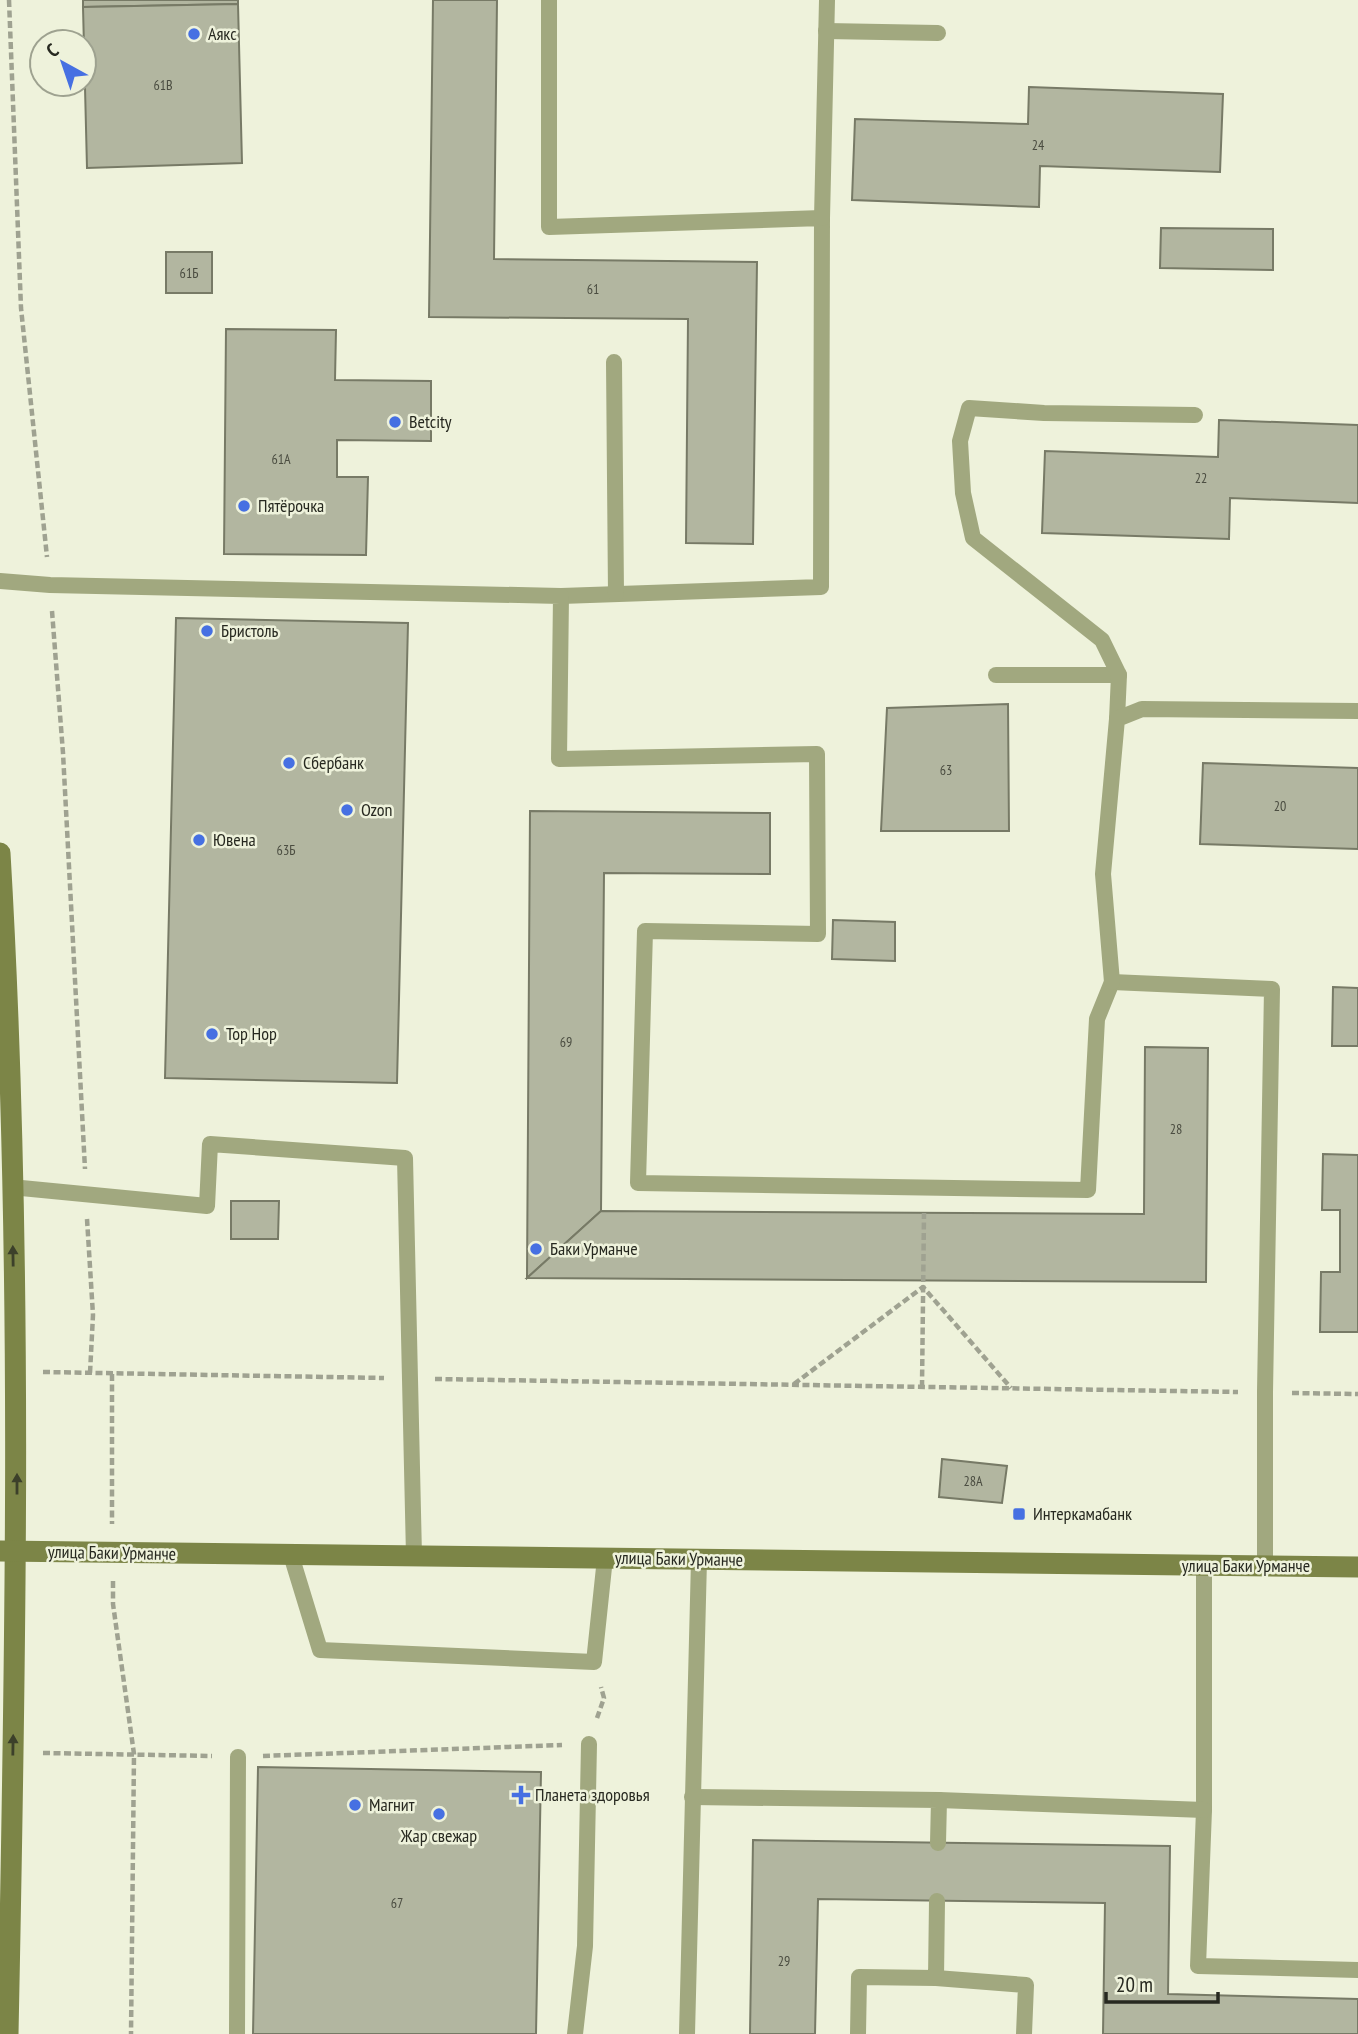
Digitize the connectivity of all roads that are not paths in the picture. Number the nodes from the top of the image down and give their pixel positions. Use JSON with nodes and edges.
{"nodes":[{"id":1,"x":549,"y":0,"type":"edge"},
{"id":2,"x":827,"y":0,"type":"edge"},
{"id":3,"x":826,"y":31,"type":"junction"},
{"id":4,"x":938,"y":33,"type":"dead end"},
{"id":5,"x":822,"y":218,"type":"junction"},
{"id":6,"x":614,"y":362,"type":"dead end"},
{"id":7,"x":1195,"y":415,"type":"dead end"},
{"id":8,"x":0,"y":582,"type":"edge"},
{"id":9,"x":616,"y":594,"type":"junction"},
{"id":10,"x":561,"y":596,"type":"junction"},
{"id":11,"x":996,"y":675,"type":"dead end"},
{"id":12,"x":1119,"y":675,"type":"junction"},
{"id":13,"x":1358,"y":710,"type":"edge"},
{"id":14,"x":1117,"y":719,"type":"junction"},
{"id":15,"x":0,"y":853,"type":"edge"},
{"id":16,"x":1112,"y":982,"type":"junction"},
{"id":17,"x":0,"y":991,"type":"edge"},
{"id":18,"x":7,"y":1018,"type":"junction"},
{"id":19,"x":11,"y":1186,"type":"junction"},
{"id":20,"x":8,"y":1552,"type":"edge"},
{"id":21,"x":291,"y":1555,"type":"junction"},
{"id":22,"x":414,"y":1556,"type":"junction"},
{"id":23,"x":605,"y":1558,"type":"junction"},
{"id":24,"x":699,"y":1560,"type":"junction"},
{"id":25,"x":1204,"y":1565,"type":"junction"},
{"id":26,"x":1265,"y":1566,"type":"junction"},
{"id":27,"x":1358,"y":1567,"type":"edge"},
{"id":28,"x":589,"y":1744,"type":"road end"},
{"id":29,"x":238,"y":1757,"type":"road end"},
{"id":30,"x":692,"y":1797,"type":"junction"},
{"id":31,"x":939,"y":1800,"type":"junction"},
{"id":32,"x":1204,"y":1811,"type":"junction"},
{"id":33,"x":938,"y":1843,"type":"dead end"},
{"id":34,"x":937,"y":1900,"type":"dead end"},
{"id":35,"x":1358,"y":1970,"type":"edge"},
{"id":36,"x":936,"y":1978,"type":"junction"},
{"id":37,"x":9,"y":1998,"type":"junction"},
{"id":38,"x":0,"y":2028,"type":"edge"},
{"id":39,"x":8,"y":2034,"type":"edge"},
{"id":40,"x":237,"y":2034,"type":"edge"},
{"id":41,"x":575,"y":2034,"type":"edge"},
{"id":42,"x":687,"y":2034,"type":"edge"},
{"id":43,"x":858,"y":2034,"type":"edge"},
{"id":44,"x":1024,"y":2034,"type":"edge"}],
"edges":[{"from":1,"to":5,"type":"lane"},
{"from":2,"to":3,"type":"lane"},
{"from":3,"to":4,"type":"lane"},
{"from":3,"to":5,"type":"lane"},
{"from":5,"to":9,"type":"lane"},
{"from":6,"to":9,"type":"lane"},
{"from":7,"to":12,"type":"lane"},
{"from":8,"to":10,"type":"lane"},
{"from":9,"to":10,"type":"lane"},
{"from":10,"to":16,"type":"lane"},
{"from":11,"to":12,"type":"lane"},
{"from":12,"to":14,"type":"lane"},
{"from":13,"to":14,"type":"lane"},
{"from":14,"to":16,"type":"lane"},
{"from":15,"to":18,"type":"street"},
{"from":16,"to":26,"type":"lane"},
{"from":17,"to":18,"type":"street"},
{"from":18,"to":19,"type":"street"},
{"from":20,"to":19,"type":"street","one_way":true},
{"from":19,"to":22,"type":"lane"},
{"from":20,"to":21,"type":"street","name":"улица Баки Урманче"},
{"from":37,"to":20,"type":"street","one_way":true},
{"from":21,"to":22,"type":"street","name":"улица Баки Урманче"},
{"from":21,"to":23,"type":"lane"},
{"from":22,"to":23,"type":"street","name":"улица Баки Урманче"},
{"from":23,"to":24,"type":"street","name":"улица Баки Урманче"},
{"from":24,"to":25,"type":"street","name":"улица Баки Урманче"},
{"from":24,"to":30,"type":"lane"},
{"from":25,"to":26,"type":"street","name":"улица Баки Урманче"},
{"from":25,"to":32,"type":"lane"},
{"from":26,"to":27,"type":"street","name":"улица Баки Урманче"},
{"from":28,"to":41,"type":"lane"},
{"from":29,"to":40,"type":"lane"},
{"from":30,"to":31,"type":"lane"},
{"from":30,"to":42,"type":"lane"},
{"from":31,"to":32,"type":"lane"},
{"from":31,"to":33,"type":"lane"},
{"from":32,"to":35,"type":"lane"},
{"from":34,"to":36,"type":"lane"},
{"from":36,"to":43,"type":"lane"},
{"from":36,"to":44,"type":"lane"},
{"from":37,"to":38,"type":"street"},
{"from":37,"to":39,"type":"street"}]}
